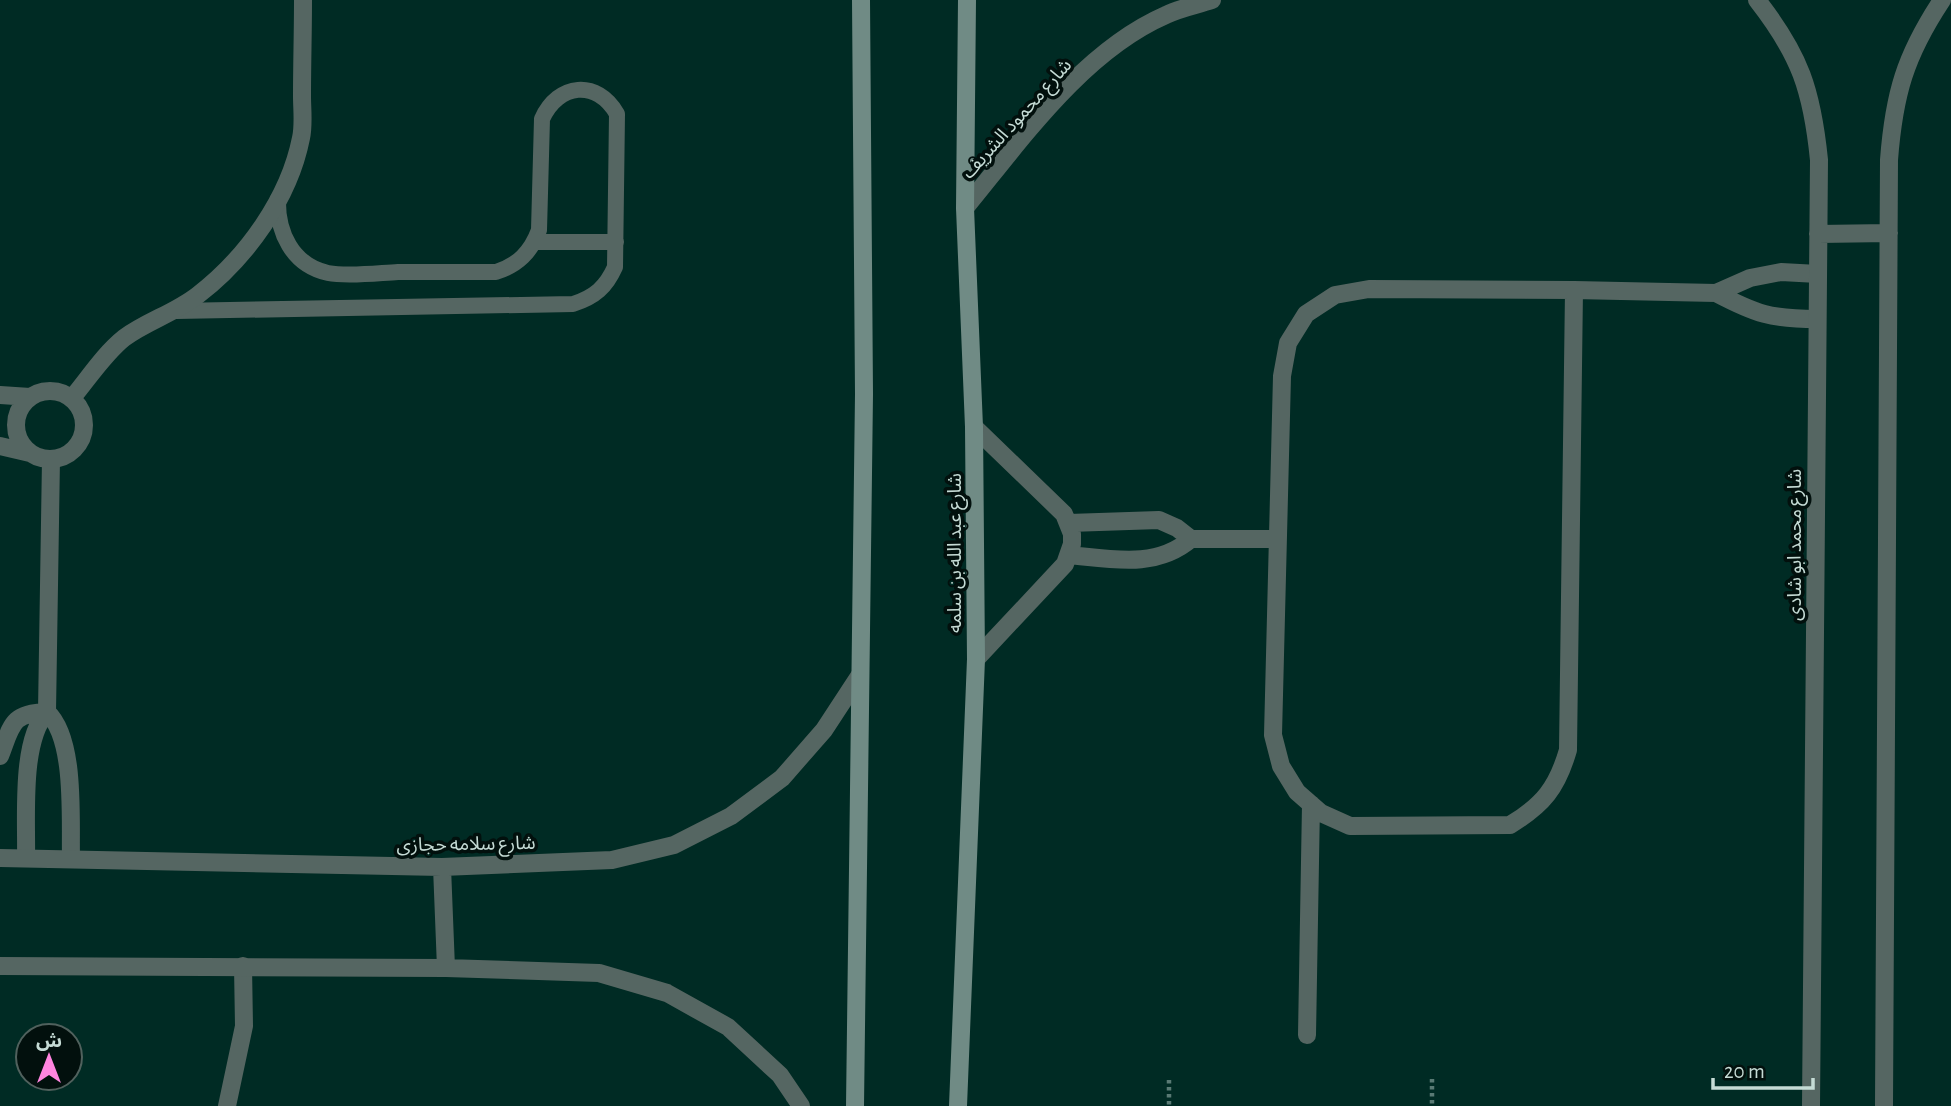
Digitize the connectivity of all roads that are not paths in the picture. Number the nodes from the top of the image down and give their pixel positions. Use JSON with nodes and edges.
{"nodes":[{"id":1,"x":303,"y":0,"type":"edge"},
{"id":2,"x":861,"y":0,"type":"edge"},
{"id":3,"x":967,"y":0,"type":"edge"},
{"id":4,"x":1212,"y":0,"type":"edge"},
{"id":5,"x":1757,"y":0,"type":"edge"},
{"id":6,"x":1942,"y":0,"type":"edge"},
{"id":7,"x":278,"y":199,"type":"junction"},
{"id":8,"x":965,"y":208,"type":"junction"},
{"id":9,"x":1889,"y":233,"type":"junction"},
{"id":10,"x":1818,"y":234,"type":"junction"},
{"id":11,"x":535,"y":242,"type":"junction"},
{"id":12,"x":616,"y":242,"type":"junction"},
{"id":13,"x":1818,"y":274,"type":"junction"},
{"id":14,"x":1574,"y":290,"type":"junction"},
{"id":15,"x":1716,"y":293,"type":"junction"},
{"id":16,"x":176,"y":311,"type":"junction"},
{"id":17,"x":1817,"y":319,"type":"junction"},
{"id":18,"x":0,"y":395,"type":"edge"},
{"id":19,"x":30,"y":397,"type":"junction"},
{"id":20,"x":72,"y":398,"type":"junction"},
{"id":21,"x":974,"y":428,"type":"junction"},
{"id":22,"x":0,"y":446,"type":"edge"},
{"id":23,"x":33,"y":454,"type":"junction"},
{"id":24,"x":51,"y":459,"type":"junction"},
{"id":25,"x":1069,"y":523,"type":"junction"},
{"id":26,"x":1192,"y":539,"type":"junction"},
{"id":27,"x":1277,"y":539,"type":"junction"},
{"id":28,"x":1069,"y":555,"type":"junction"},
{"id":29,"x":976,"y":659,"type":"junction"},
{"id":30,"x":860,"y":674,"type":"junction"},
{"id":31,"x":47,"y":712,"type":"junction"},
{"id":32,"x":0,"y":756,"type":"edge"},
{"id":33,"x":1311,"y":804,"type":"junction"},
{"id":34,"x":0,"y":858,"type":"edge"},
{"id":35,"x":26,"y":858,"type":"junction"},
{"id":36,"x":71,"y":858,"type":"junction"},
{"id":37,"x":442,"y":867,"type":"junction"},
{"id":38,"x":0,"y":966,"type":"edge"},
{"id":39,"x":243,"y":966,"type":"junction"},
{"id":40,"x":446,"y":968,"type":"junction"},
{"id":41,"x":1307,"y":1035,"type":"dead end"},
{"id":42,"x":962,"y":1104,"type":"edge"},
{"id":43,"x":228,"y":1106,"type":"edge"},
{"id":44,"x":801,"y":1106,"type":"edge"},
{"id":45,"x":855,"y":1106,"type":"edge"},
{"id":46,"x":1811,"y":1106,"type":"edge"},
{"id":47,"x":1884,"y":1106,"type":"edge"}],
"edges":[{"from":1,"to":7,"type":"street"},
{"from":2,"to":30,"type":"main road"},
{"from":3,"to":8,"type":"main road","name":"شارع عبد الله بن سلمه"},
{"from":4,"to":8,"type":"street","name":"شارع محمود الشريف"},
{"from":5,"to":10,"type":"street","name":"شارع محمد ابو شادى"},
{"from":6,"to":9,"type":"street"},
{"from":7,"to":11,"type":"lane"},
{"from":7,"to":16,"type":"street"},
{"from":8,"to":21,"type":"main road","name":"شارع عبد الله بن سلمه"},
{"from":9,"to":10,"type":"street"},
{"from":9,"to":47,"type":"street"},
{"from":10,"to":13,"type":"street","name":"شارع محمد ابو شادى"},
{"from":11,"to":12,"type":"lane"},
{"from":11,"to":12,"type":"lane"},
{"from":12,"to":16,"type":"lane"},
{"from":13,"to":15,"type":"street"},
{"from":13,"to":17,"type":"street","name":"شارع محمد ابو شادى"},
{"from":14,"to":15,"type":"street"},
{"from":14,"to":27,"type":"street"},
{"from":14,"to":33,"type":"street"},
{"from":15,"to":17,"type":"street"},
{"from":16,"to":20,"type":"street"},
{"from":17,"to":46,"type":"street","name":"شارع محمد ابو شادى"},
{"from":18,"to":19,"type":"street"},
{"from":19,"to":20,"type":"street"},
{"from":19,"to":23,"type":"street"},
{"from":20,"to":24,"type":"street"},
{"from":21,"to":25,"type":"street"},
{"from":21,"to":29,"type":"main road","name":"شارع عبد الله بن سلمه"},
{"from":22,"to":23,"type":"street"},
{"from":23,"to":24,"type":"street"},
{"from":24,"to":31,"type":"street"},
{"from":25,"to":26,"type":"street"},
{"from":25,"to":28,"type":"street"},
{"from":26,"to":27,"type":"street"},
{"from":26,"to":28,"type":"street"},
{"from":27,"to":33,"type":"street"},
{"from":28,"to":29,"type":"street"},
{"from":29,"to":42,"type":"main road","name":"شارع عبد الله بن سلمه"},
{"from":30,"to":37,"type":"street","name":"شارع سلامه حجازى"},
{"from":30,"to":45,"type":"main road"},
{"from":31,"to":32,"type":"street"},
{"from":31,"to":35,"type":"street"},
{"from":31,"to":36,"type":"street"},
{"from":33,"to":41,"type":"street"},
{"from":34,"to":35,"type":"street","name":"شارع سلامه حجازى"},
{"from":35,"to":36,"type":"street","name":"شارع سلامه حجازى"},
{"from":36,"to":37,"type":"street","name":"شارع سلامه حجازى"},
{"from":37,"to":40,"type":"street"},
{"from":38,"to":39,"type":"street"},
{"from":39,"to":40,"type":"street"},
{"from":39,"to":43,"type":"street"},
{"from":40,"to":44,"type":"street"}]}
